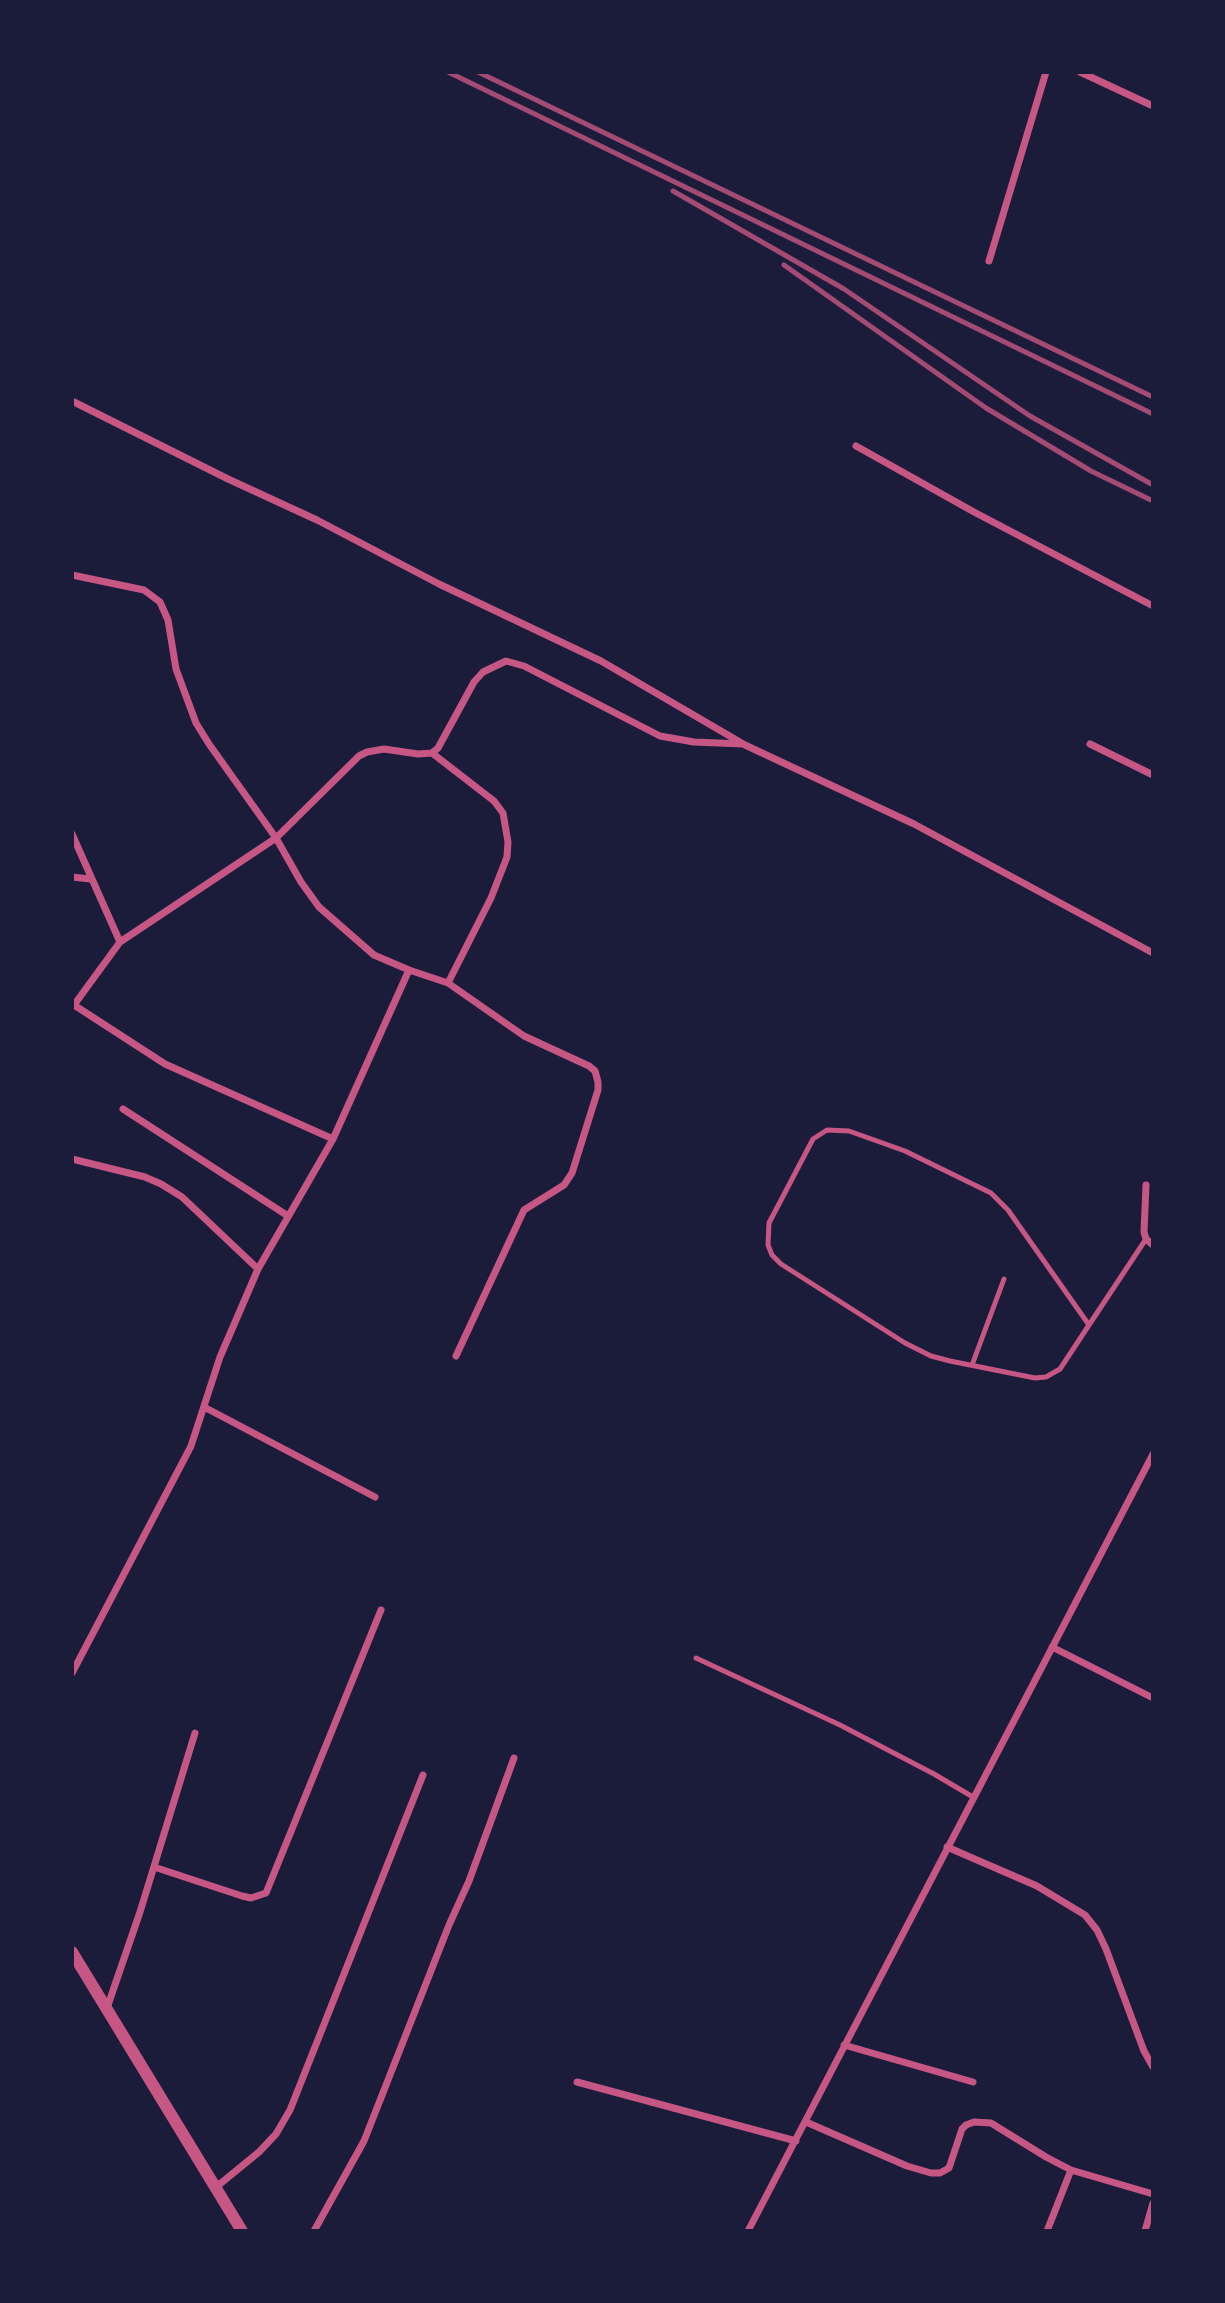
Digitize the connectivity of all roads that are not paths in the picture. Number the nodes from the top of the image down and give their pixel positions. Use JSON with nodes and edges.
{"nodes":[{"id":1,"x":1046,"y":72,"type":"edge"},
{"id":2,"x":1080,"y":72,"type":"edge"},
{"id":3,"x":1153,"y":106,"type":"edge"},
{"id":4,"x":989,"y":261,"type":"dead end"},
{"id":5,"x":72,"y":401,"type":"edge"},
{"id":6,"x":856,"y":446,"type":"dead end"},
{"id":7,"x":72,"y":575,"type":"edge"},
{"id":8,"x":1153,"y":606,"type":"edge"},
{"id":9,"x":745,"y":744,"type":"junction"},
{"id":10,"x":1090,"y":744,"type":"dead end"},
{"id":11,"x":432,"y":753,"type":"junction"},
{"id":12,"x":1153,"y":775,"type":"edge"},
{"id":13,"x":72,"y":834,"type":"edge"},
{"id":14,"x":275,"y":838,"type":"junction"},
{"id":15,"x":72,"y":877,"type":"edge"},
{"id":16,"x":90,"y":879,"type":"junction"},
{"id":17,"x":121,"y":942,"type":"junction"},
{"id":18,"x":1153,"y":953,"type":"edge"},
{"id":19,"x":409,"y":970,"type":"junction"},
{"id":20,"x":447,"y":983,"type":"junction"},
{"id":21,"x":73,"y":1005,"type":"edge"},
{"id":22,"x":123,"y":1109,"type":"dead end"},
{"id":23,"x":332,"y":1139,"type":"junction"},
{"id":24,"x":72,"y":1159,"type":"edge"},
{"id":25,"x":1146,"y":1185,"type":"dead end"},
{"id":26,"x":288,"y":1216,"type":"junction"},
{"id":27,"x":1146,"y":1239,"type":"junction"},
{"id":28,"x":1153,"y":1245,"type":"edge"},
{"id":29,"x":258,"y":1269,"type":"junction"},
{"id":30,"x":1004,"y":1279,"type":"dead end"},
{"id":31,"x":1089,"y":1325,"type":"junction"},
{"id":32,"x":456,"y":1356,"type":"dead end"},
{"id":33,"x":972,"y":1365,"type":"junction"},
{"id":34,"x":204,"y":1407,"type":"junction"},
{"id":35,"x":1153,"y":1454,"type":"edge"},
{"id":36,"x":375,"y":1497,"type":"dead end"},
{"id":37,"x":381,"y":1610,"type":"dead end"},
{"id":38,"x":1052,"y":1647,"type":"junction"},
{"id":39,"x":696,"y":1658,"type":"dead end"},
{"id":40,"x":72,"y":1674,"type":"edge"},
{"id":41,"x":1153,"y":1698,"type":"edge"},
{"id":42,"x":195,"y":1733,"type":"dead end"},
{"id":43,"x":514,"y":1758,"type":"dead end"},
{"id":44,"x":423,"y":1775,"type":"dead end"},
{"id":45,"x":973,"y":1797,"type":"junction"},
{"id":46,"x":947,"y":1847,"type":"junction"},
{"id":47,"x":154,"y":1867,"type":"junction"},
{"id":48,"x":72,"y":1952,"type":"edge"},
{"id":49,"x":107,"y":2009,"type":"junction"},
{"id":50,"x":844,"y":2045,"type":"junction"},
{"id":51,"x":1153,"y":2067,"type":"edge"},
{"id":52,"x":577,"y":2082,"type":"dead end"},
{"id":53,"x":973,"y":2082,"type":"dead end"},
{"id":54,"x":806,"y":2122,"type":"junction"},
{"id":55,"x":796,"y":2141,"type":"junction"},
{"id":56,"x":1071,"y":2170,"type":"junction"},
{"id":57,"x":215,"y":2188,"type":"junction"},
{"id":58,"x":1153,"y":2193,"type":"edge"},
{"id":59,"x":1153,"y":2203,"type":"edge"},
{"id":60,"x":242,"y":2231,"type":"edge"},
{"id":61,"x":314,"y":2231,"type":"edge"},
{"id":62,"x":748,"y":2231,"type":"edge"},
{"id":63,"x":1047,"y":2231,"type":"edge"},
{"id":64,"x":1145,"y":2231,"type":"edge"}],
"edges":[{"from":1,"to":4,"type":"street"},
{"from":2,"to":3,"type":"street"},
{"from":5,"to":9,"type":"street"},
{"from":6,"to":8,"type":"street"},
{"from":7,"to":14,"type":"street"},
{"from":9,"to":11,"type":"street"},
{"from":9,"to":18,"type":"street"},
{"from":10,"to":12,"type":"street"},
{"from":11,"to":14,"type":"street"},
{"from":11,"to":20,"type":"street"},
{"from":13,"to":16,"type":"street"},
{"from":14,"to":17,"type":"street"},
{"from":14,"to":19,"type":"street"},
{"from":15,"to":16,"type":"street"},
{"from":16,"to":17,"type":"street"},
{"from":17,"to":21,"type":"street"},
{"from":19,"to":20,"type":"street"},
{"from":19,"to":23,"type":"street"},
{"from":20,"to":32,"type":"street"},
{"from":21,"to":23,"type":"street"},
{"from":22,"to":26,"type":"street"},
{"from":23,"to":26,"type":"street"},
{"from":24,"to":29,"type":"street"},
{"from":25,"to":27,"type":"street"},
{"from":26,"to":29,"type":"street"},
{"from":27,"to":28,"type":"street"},
{"from":27,"to":31,"type":"lane"},
{"from":29,"to":34,"type":"street"},
{"from":30,"to":33,"type":"lane"},
{"from":31,"to":33,"type":"lane"},
{"from":31,"to":33,"type":"lane"},
{"from":34,"to":36,"type":"street"},
{"from":34,"to":40,"type":"street"},
{"from":35,"to":38,"type":"street"},
{"from":37,"to":47,"type":"street"},
{"from":38,"to":41,"type":"street"},
{"from":38,"to":45,"type":"street"},
{"from":39,"to":45,"type":"lane"},
{"from":42,"to":47,"type":"street"},
{"from":43,"to":61,"type":"street"},
{"from":44,"to":57,"type":"street"},
{"from":45,"to":46,"type":"street"},
{"from":46,"to":50,"type":"street"},
{"from":46,"to":51,"type":"street"},
{"from":47,"to":49,"type":"street"},
{"from":48,"to":49,"type":"street"},
{"from":49,"to":57,"type":"street"},
{"from":50,"to":53,"type":"street"},
{"from":50,"to":54,"type":"street"},
{"from":52,"to":55,"type":"street"},
{"from":54,"to":55,"type":"street"},
{"from":54,"to":56,"type":"street"},
{"from":55,"to":62,"type":"street"},
{"from":56,"to":58,"type":"street"},
{"from":56,"to":63,"type":"street"},
{"from":57,"to":60,"type":"street"},
{"from":59,"to":64,"type":"street"}]}
